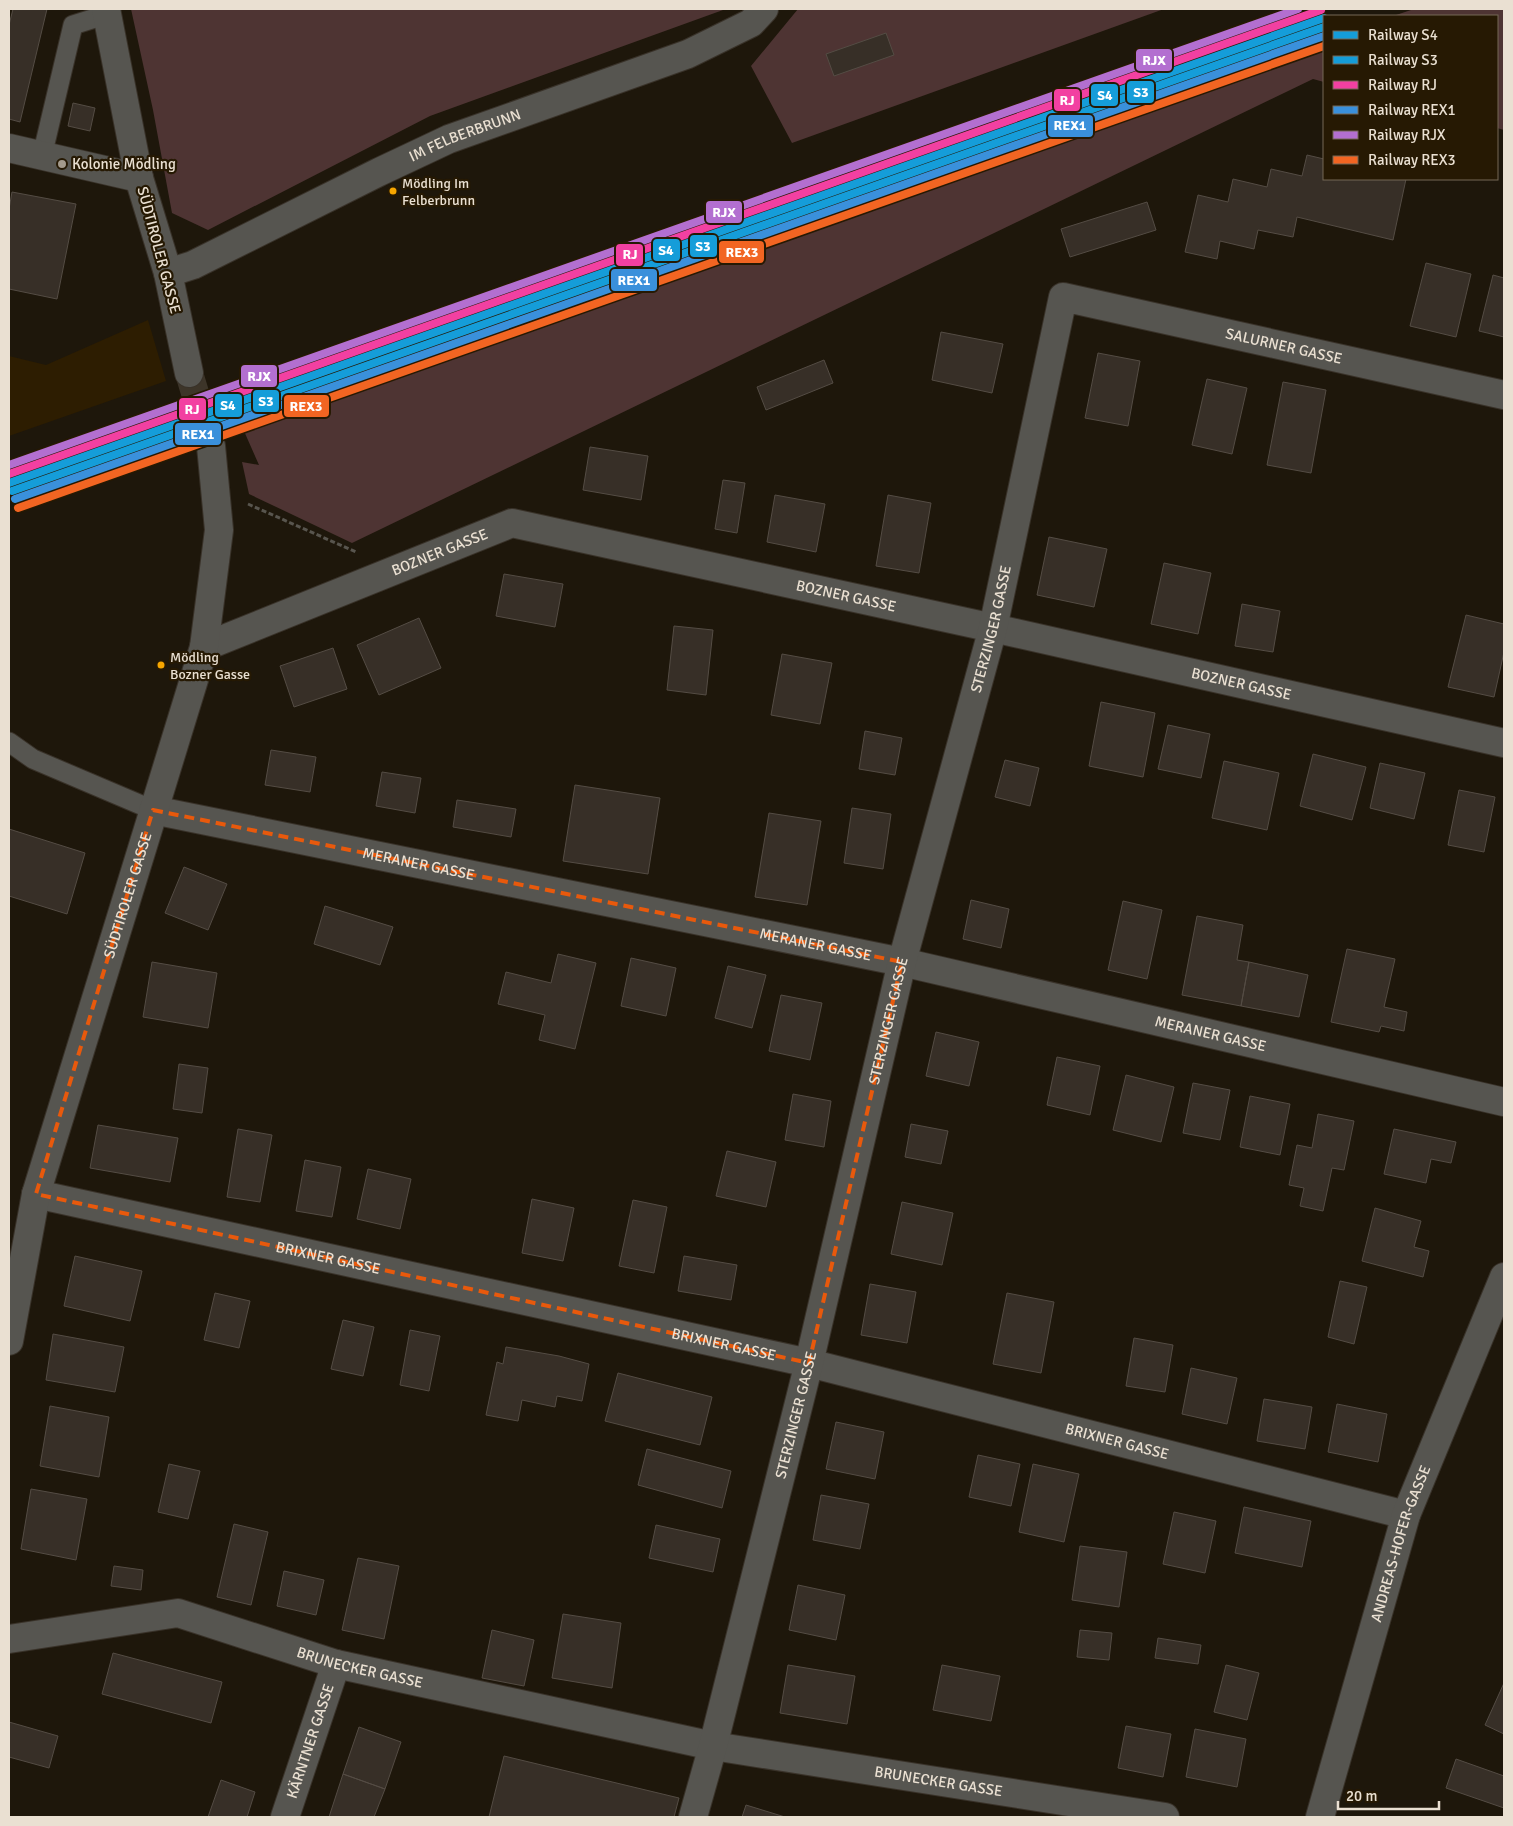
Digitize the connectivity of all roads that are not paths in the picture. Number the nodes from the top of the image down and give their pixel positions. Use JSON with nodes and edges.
{"nodes":[{"id":1,"x":764,"y":9,"type":"edge"},
{"id":2,"x":107,"y":12,"type":"edge"},
{"id":3,"x":9,"y":148,"type":"edge"},
{"id":4,"x":42,"y":156,"type":"junction"},
{"id":5,"x":139,"y":178,"type":"junction"},
{"id":6,"x":168,"y":273,"type":"junction"},
{"id":7,"x":1063,"y":297,"type":"joint"},
{"id":8,"x":189,"y":373,"type":"tunnel mouth"},
{"id":9,"x":1504,"y":395,"type":"edge"},
{"id":10,"x":211,"y":446,"type":"tunnel mouth"},
{"id":11,"x":993,"y":628,"type":"junction"},
{"id":12,"x":204,"y":648,"type":"junction"},
{"id":13,"x":9,"y":742,"type":"edge"},
{"id":14,"x":1504,"y":743,"type":"edge"},
{"id":15,"x":153,"y":810,"type":"junction"},
{"id":16,"x":902,"y":962,"type":"junction"},
{"id":17,"x":1504,"y":1102,"type":"edge"},
{"id":18,"x":36,"y":1194,"type":"junction"},
{"id":19,"x":1504,"y":1277,"type":"edge"},
{"id":20,"x":9,"y":1340,"type":"edge"},
{"id":21,"x":809,"y":1363,"type":"junction"},
{"id":22,"x":1406,"y":1515,"type":"junction"},
{"id":23,"x":9,"y":1639,"type":"edge"},
{"id":24,"x":336,"y":1664,"type":"junction"},
{"id":25,"x":713,"y":1746,"type":"junction"},
{"id":26,"x":285,"y":1817,"type":"edge"},
{"id":27,"x":693,"y":1817,"type":"edge"},
{"id":28,"x":1165,"y":1817,"type":"edge"},
{"id":29,"x":1320,"y":1817,"type":"edge"}],
"edges":[{"from":1,"to":6,"type":"street","name":"IM FELBERBRUNN"},
{"from":2,"to":4,"type":"lane"},
{"from":2,"to":5,"type":"street","name":"SÜDTIROLER GASSE"},
{"from":3,"to":4,"type":"street"},
{"from":4,"to":5,"type":"street"},
{"from":5,"to":6,"type":"street","name":"SÜDTIROLER GASSE"},
{"from":6,"to":8,"type":"street","name":"SÜDTIROLER GASSE"},
{"from":7,"to":9,"type":"street","name":"SALURNER GASSE"},
{"from":7,"to":11,"type":"street","name":"STERZINGER GASSE"},
{"from":10,"to":12,"type":"street","name":"SÜDTIROLER GASSE"},
{"from":11,"to":12,"type":"street","name":"BOZNER GASSE"},
{"from":11,"to":14,"type":"street","name":"BOZNER GASSE"},
{"from":11,"to":16,"type":"street","name":"STERZINGER GASSE"},
{"from":12,"to":15,"type":"street","name":"SÜDTIROLER GASSE"},
{"from":13,"to":15,"type":"lane"},
{"from":15,"to":16,"type":"street","name":"MERANER GASSE"},
{"from":15,"to":18,"type":"street","name":"SÜDTIROLER GASSE"},
{"from":16,"to":17,"type":"street","name":"MERANER GASSE"},
{"from":16,"to":21,"type":"street","name":"STERZINGER GASSE"},
{"from":18,"to":20,"type":"street","name":"SÜDTIROLER GASSE"},
{"from":18,"to":21,"type":"street","name":"BRIXNER GASSE"},
{"from":19,"to":22,"type":"street","name":"ANDREAS-HOFER-GASSE"},
{"from":21,"to":22,"type":"street","name":"BRIXNER GASSE"},
{"from":21,"to":25,"type":"street","name":"STERZINGER GASSE"},
{"from":22,"to":29,"type":"street","name":"ANDREAS-HOFER-GASSE"},
{"from":23,"to":24,"type":"street","name":"BRUNECKER GASSE"},
{"from":24,"to":25,"type":"street","name":"BRUNECKER GASSE"},
{"from":24,"to":26,"type":"street","name":"KÄRNTNER GASSE"},
{"from":25,"to":27,"type":"street"},
{"from":25,"to":28,"type":"street","name":"BRUNECKER GASSE"}]}
